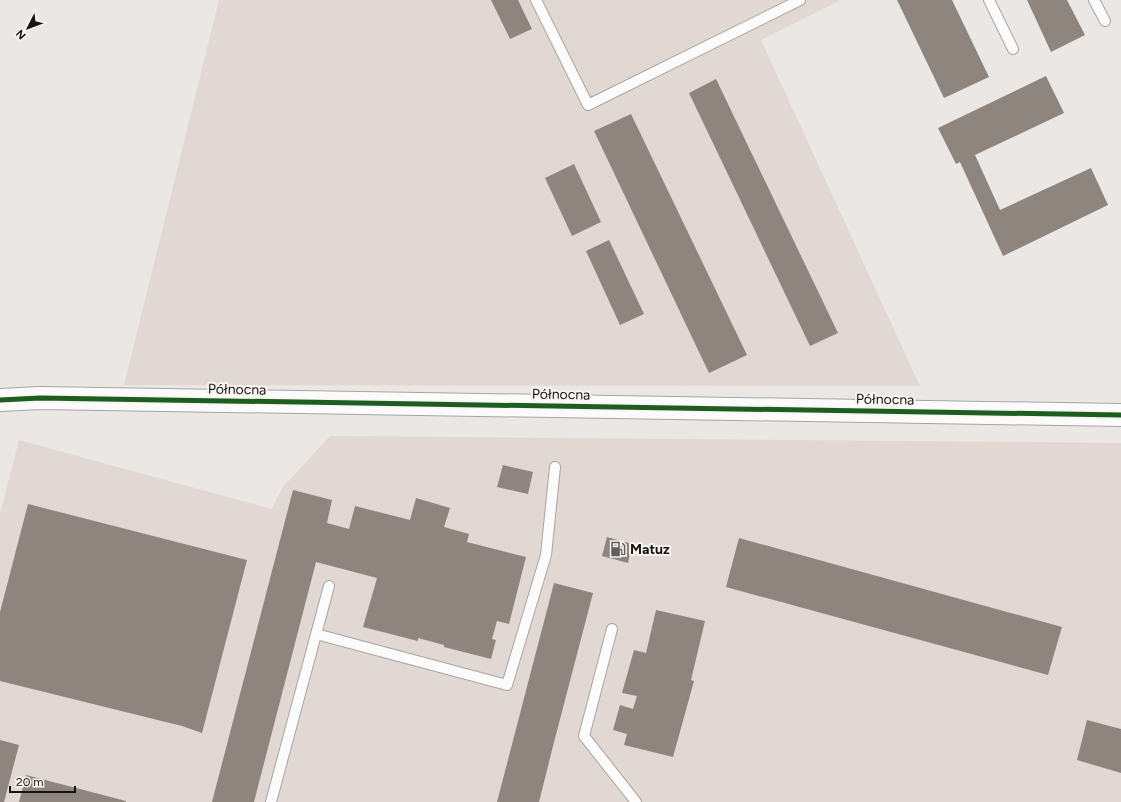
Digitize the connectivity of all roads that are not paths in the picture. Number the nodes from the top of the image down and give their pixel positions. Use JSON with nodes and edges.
{"nodes":[{"id":1,"x":536,"y":0,"type":"edge"},
{"id":2,"x":800,"y":0,"type":"edge"},
{"id":3,"x":989,"y":0,"type":"edge"},
{"id":4,"x":1094,"y":0,"type":"edge"},
{"id":5,"x":1104,"y":21,"type":"dead end"},
{"id":6,"x":1013,"y":49,"type":"dead end"},
{"id":7,"x":0,"y":400,"type":"edge"},
{"id":8,"x":1121,"y":415,"type":"edge"},
{"id":9,"x":554,"y":466,"type":"dead end"},
{"id":10,"x":329,"y":586,"type":"dead end"},
{"id":11,"x":612,"y":629,"type":"dead end"},
{"id":12,"x":316,"y":634,"type":"junction"},
{"id":13,"x":271,"y":802,"type":"edge"},
{"id":14,"x":636,"y":802,"type":"edge"}],
"edges":[{"from":1,"to":2,"type":"lane"},
{"from":3,"to":6,"type":"lane"},
{"from":4,"to":5,"type":"lane"},
{"from":7,"to":8,"type":"street","name":"Północna"},
{"from":9,"to":12,"type":"lane"},
{"from":10,"to":12,"type":"lane"},
{"from":11,"to":14,"type":"lane"},
{"from":12,"to":13,"type":"lane"}]}
